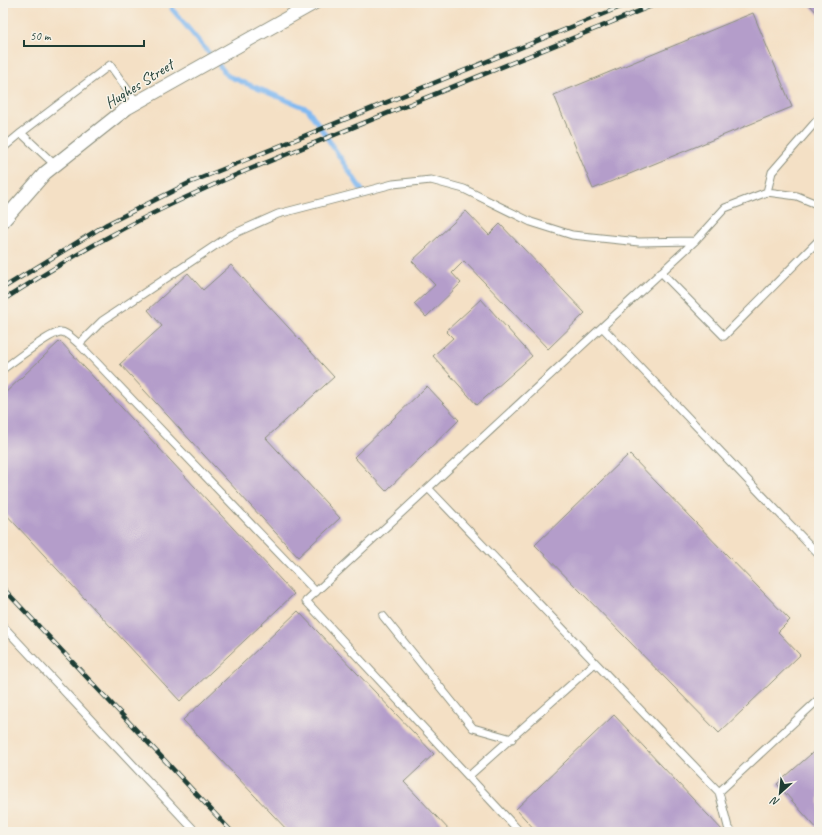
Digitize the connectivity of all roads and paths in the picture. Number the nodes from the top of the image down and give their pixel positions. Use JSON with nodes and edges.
{"nodes":[{"id":1,"x":314,"y":3,"type":"edge"},
{"id":2,"x":137,"y":103,"type":"junction"},
{"id":3,"x":819,"y":118,"type":"edge"},
{"id":4,"x":21,"y":133,"type":"junction"},
{"id":5,"x":3,"y":148,"type":"edge"},
{"id":6,"x":55,"y":165,"type":"junction"},
{"id":7,"x":767,"y":192,"type":"junction"},
{"id":8,"x":819,"y":206,"type":"edge"},
{"id":9,"x":3,"y":221,"type":"edge"},
{"id":10,"x":819,"y":240,"type":"edge"},
{"id":11,"x":695,"y":241,"type":"junction"},
{"id":12,"x":661,"y":272,"type":"junction"},
{"id":13,"x":602,"y":327,"type":"junction"},
{"id":14,"x":79,"y":344,"type":"junction"},
{"id":15,"x":3,"y":370,"type":"edge"},
{"id":16,"x":428,"y":488,"type":"junction"},
{"id":17,"x":819,"y":555,"type":"edge"},
{"id":18,"x":316,"y":592,"type":"junction"},
{"id":19,"x":383,"y":616,"type":"dead end"},
{"id":20,"x":3,"y":626,"type":"edge"},
{"id":21,"x":595,"y":663,"type":"junction"},
{"id":22,"x":819,"y":698,"type":"edge"},
{"id":23,"x":512,"y":739,"type":"junction"},
{"id":24,"x":469,"y":776,"type":"junction"},
{"id":25,"x":719,"y":792,"type":"junction"},
{"id":26,"x":196,"y":832,"type":"edge"},
{"id":27,"x":520,"y":832,"type":"edge"},
{"id":28,"x":732,"y":832,"type":"edge"}],
"edges":[{"from":1,"to":2,"type":"street","name":"Hughes Street"},
{"from":2,"to":4,"type":"lane"},
{"from":2,"to":6,"type":"street","name":"Hughes Street"},
{"from":3,"to":7,"type":"lane"},
{"from":4,"to":5,"type":"lane"},
{"from":4,"to":6,"type":"lane"},
{"from":6,"to":9,"type":"street","name":"Hughes Street"},
{"from":7,"to":8,"type":"lane"},
{"from":7,"to":11,"type":"lane"},
{"from":10,"to":12,"type":"lane"},
{"from":11,"to":12,"type":"lane"},
{"from":11,"to":14,"type":"lane"},
{"from":12,"to":13,"type":"lane"},
{"from":13,"to":16,"type":"lane"},
{"from":13,"to":17,"type":"lane"},
{"from":14,"to":15,"type":"lane"},
{"from":14,"to":18,"type":"lane"},
{"from":16,"to":18,"type":"lane"},
{"from":16,"to":21,"type":"lane"},
{"from":18,"to":24,"type":"lane"},
{"from":19,"to":23,"type":"lane"},
{"from":20,"to":26,"type":"lane"},
{"from":21,"to":23,"type":"lane"},
{"from":21,"to":25,"type":"lane"},
{"from":22,"to":25,"type":"lane"},
{"from":23,"to":24,"type":"lane"},
{"from":24,"to":27,"type":"lane"},
{"from":25,"to":28,"type":"lane"}]}
